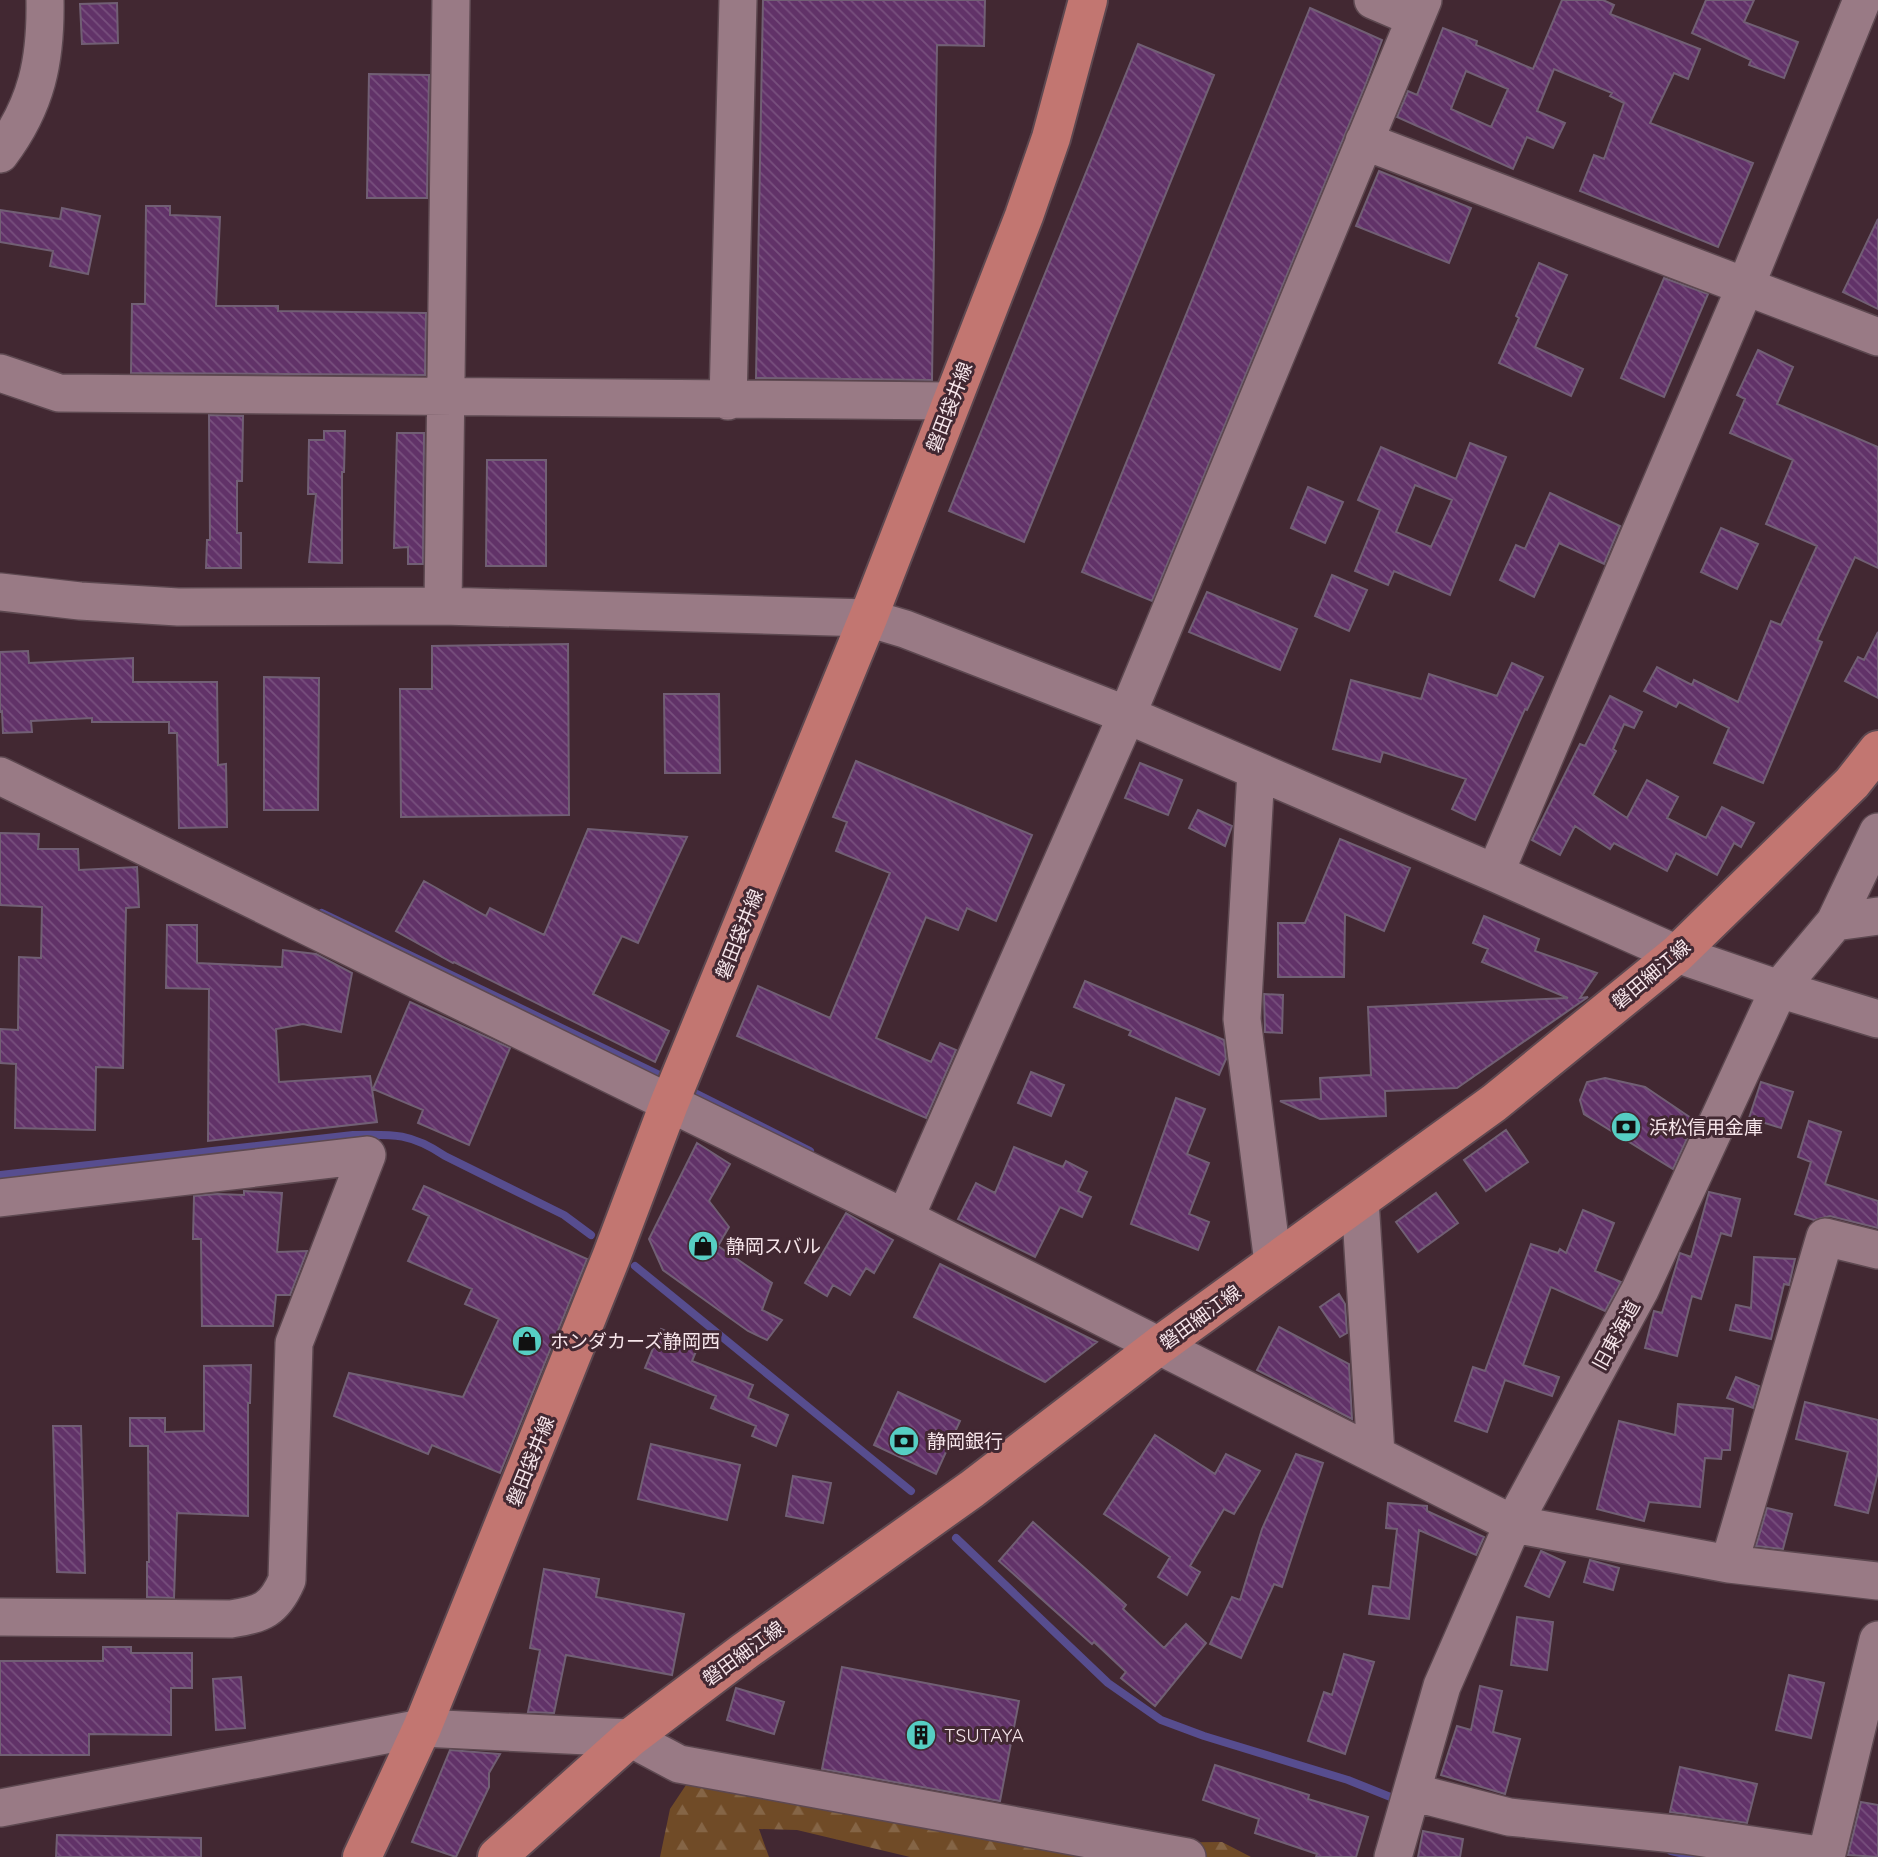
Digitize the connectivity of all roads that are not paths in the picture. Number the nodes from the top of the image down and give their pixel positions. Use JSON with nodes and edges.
{"nodes":[{"id":1,"x":45,"y":0,"type":"edge"},
{"id":2,"x":451,"y":0,"type":"edge"},
{"id":3,"x":738,"y":0,"type":"edge"},
{"id":4,"x":1088,"y":0,"type":"edge"},
{"id":5,"x":1373,"y":0,"type":"edge"},
{"id":6,"x":1861,"y":0,"type":"edge"},
{"id":7,"x":1419,"y":9,"type":"edge"},
{"id":8,"x":1364,"y":141,"type":"junction"},
{"id":9,"x":0,"y":154,"type":"edge"},
{"id":10,"x":1746,"y":285,"type":"junction"},
{"id":11,"x":1878,"y":337,"type":"edge"},
{"id":12,"x":0,"y":373,"type":"edge"},
{"id":13,"x":447,"y":397,"type":"junction"},
{"id":14,"x":728,"y":401,"type":"junction"},
{"id":15,"x":951,"y":401,"type":"junction"},
{"id":16,"x":0,"y":592,"type":"edge"},
{"id":17,"x":443,"y":606,"type":"junction"},
{"id":18,"x":868,"y":618,"type":"junction"},
{"id":19,"x":1127,"y":715,"type":"junction"},
{"id":20,"x":1878,"y":750,"type":"edge"},
{"id":21,"x":1256,"y":771,"type":"junction"},
{"id":22,"x":0,"y":776,"type":"edge"},
{"id":23,"x":1878,"y":832,"type":"edge"},
{"id":24,"x":1495,"y":873,"type":"junction"},
{"id":25,"x":1878,"y":916,"type":"edge"},
{"id":26,"x":1835,"y":922,"type":"junction"},
{"id":27,"x":1677,"y":954,"type":"junction"},
{"id":28,"x":1779,"y":989,"type":"junction"},
{"id":29,"x":1878,"y":1019,"type":"edge"},
{"id":30,"x":669,"y":1104,"type":"junction"},
{"id":31,"x":0,"y":1198,"type":"edge"},
{"id":32,"x":1360,"y":1200,"type":"junction"},
{"id":33,"x":905,"y":1218,"type":"junction"},
{"id":34,"x":1878,"y":1250,"type":"edge"},
{"id":35,"x":1273,"y":1263,"type":"junction"},
{"id":36,"x":1160,"y":1345,"type":"junction"},
{"id":37,"x":1376,"y":1454,"type":"junction"},
{"id":38,"x":1513,"y":1524,"type":"junction"},
{"id":39,"x":1729,"y":1563,"type":"junction"},
{"id":40,"x":1878,"y":1581,"type":"edge"},
{"id":41,"x":0,"y":1618,"type":"edge"},
{"id":42,"x":1878,"y":1640,"type":"edge"},
{"id":43,"x":422,"y":1728,"type":"junction"},
{"id":44,"x":631,"y":1738,"type":"junction"},
{"id":45,"x":1408,"y":1802,"type":"junction"},
{"id":46,"x":0,"y":1808,"type":"edge"},
{"id":47,"x":1826,"y":1856,"type":"edge"},
{"id":48,"x":362,"y":1857,"type":"edge"},
{"id":49,"x":497,"y":1857,"type":"edge"},
{"id":50,"x":1187,"y":1857,"type":"edge"},
{"id":51,"x":1393,"y":1857,"type":"edge"}],
"edges":[{"from":1,"to":9,"type":"street"},
{"from":2,"to":13,"type":"street"},
{"from":3,"to":14,"type":"street"},
{"from":4,"to":15,"type":"main road","name":"磐田袋井線"},
{"from":5,"to":7,"type":"street"},
{"from":6,"to":10,"type":"street"},
{"from":7,"to":8,"type":"street"},
{"from":8,"to":10,"type":"street"},
{"from":8,"to":19,"type":"street"},
{"from":10,"to":11,"type":"street"},
{"from":10,"to":24,"type":"street"},
{"from":12,"to":13,"type":"street"},
{"from":13,"to":14,"type":"street"},
{"from":13,"to":17,"type":"street"},
{"from":14,"to":15,"type":"street"},
{"from":15,"to":18,"type":"main road","name":"磐田袋井線"},
{"from":16,"to":17,"type":"street"},
{"from":17,"to":18,"type":"street"},
{"from":18,"to":19,"type":"street"},
{"from":18,"to":30,"type":"main road","name":"磐田袋井線"},
{"from":19,"to":21,"type":"street"},
{"from":19,"to":33,"type":"street"},
{"from":20,"to":27,"type":"main road","name":"磐田細江線"},
{"from":21,"to":24,"type":"street"},
{"from":21,"to":35,"type":"street"},
{"from":22,"to":30,"type":"street"},
{"from":23,"to":26,"type":"street","name":"旧東海道"},
{"from":24,"to":27,"type":"street"},
{"from":25,"to":26,"type":"street"},
{"from":26,"to":28,"type":"street","name":"旧東海道"},
{"from":27,"to":28,"type":"street"},
{"from":27,"to":32,"type":"main road","name":"磐田細江線"},
{"from":28,"to":29,"type":"street"},
{"from":28,"to":38,"type":"street","name":"旧東海道"},
{"from":30,"to":33,"type":"street"},
{"from":30,"to":43,"type":"main road","name":"磐田袋井線"},
{"from":31,"to":41,"type":"street"},
{"from":32,"to":35,"type":"main road","name":"磐田細江線"},
{"from":32,"to":37,"type":"street"},
{"from":33,"to":36,"type":"street"},
{"from":34,"to":39,"type":"street"},
{"from":35,"to":36,"type":"main road","name":"磐田細江線"},
{"from":36,"to":37,"type":"street"},
{"from":36,"to":44,"type":"main road","name":"磐田細江線"},
{"from":37,"to":38,"type":"street"},
{"from":38,"to":39,"type":"street"},
{"from":38,"to":45,"type":"street","name":"旧東海道"},
{"from":39,"to":40,"type":"street"},
{"from":42,"to":47,"type":"street"},
{"from":43,"to":44,"type":"street"},
{"from":43,"to":46,"type":"street"},
{"from":43,"to":48,"type":"main road","name":"磐田袋井線"},
{"from":44,"to":49,"type":"main road","name":"磐田細江線"},
{"from":44,"to":50,"type":"street"},
{"from":45,"to":47,"type":"street"},
{"from":45,"to":51,"type":"street","name":"旧東海道"}]}
